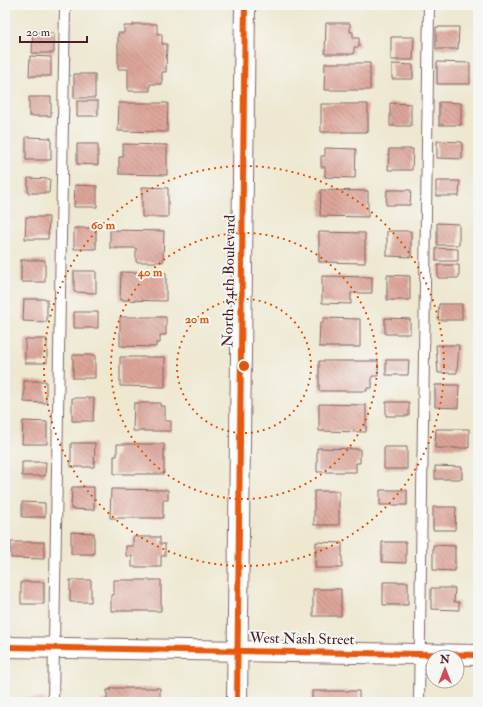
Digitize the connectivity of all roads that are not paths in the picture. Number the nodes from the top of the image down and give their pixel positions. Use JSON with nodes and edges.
{"nodes":[{"id":1,"x":65,"y":5,"type":"edge"},
{"id":2,"x":245,"y":5,"type":"edge"},
{"id":3,"x":429,"y":5,"type":"edge"},
{"id":4,"x":5,"y":647,"type":"edge"},
{"id":5,"x":54,"y":648,"type":"junction"},
{"id":6,"x":238,"y":651,"type":"junction"},
{"id":7,"x":420,"y":653,"type":"junction"},
{"id":8,"x":478,"y":655,"type":"edge"},
{"id":9,"x":53,"y":702,"type":"edge"},
{"id":10,"x":237,"y":702,"type":"edge"},
{"id":11,"x":419,"y":702,"type":"edge"}],
"edges":[{"from":1,"to":5,"type":"lane"},
{"from":2,"to":6,"type":"street","name":"North 54th Boulevard"},
{"from":3,"to":7,"type":"lane"},
{"from":4,"to":5,"type":"street","name":"West Nash Street"},
{"from":5,"to":6,"type":"street","name":"West Nash Street"},
{"from":5,"to":9,"type":"lane"},
{"from":6,"to":7,"type":"street","name":"West Nash Street"},
{"from":6,"to":10,"type":"street","name":"North 54th Boulevard"},
{"from":7,"to":8,"type":"street","name":"West Nash Street"},
{"from":7,"to":11,"type":"lane"}]}
